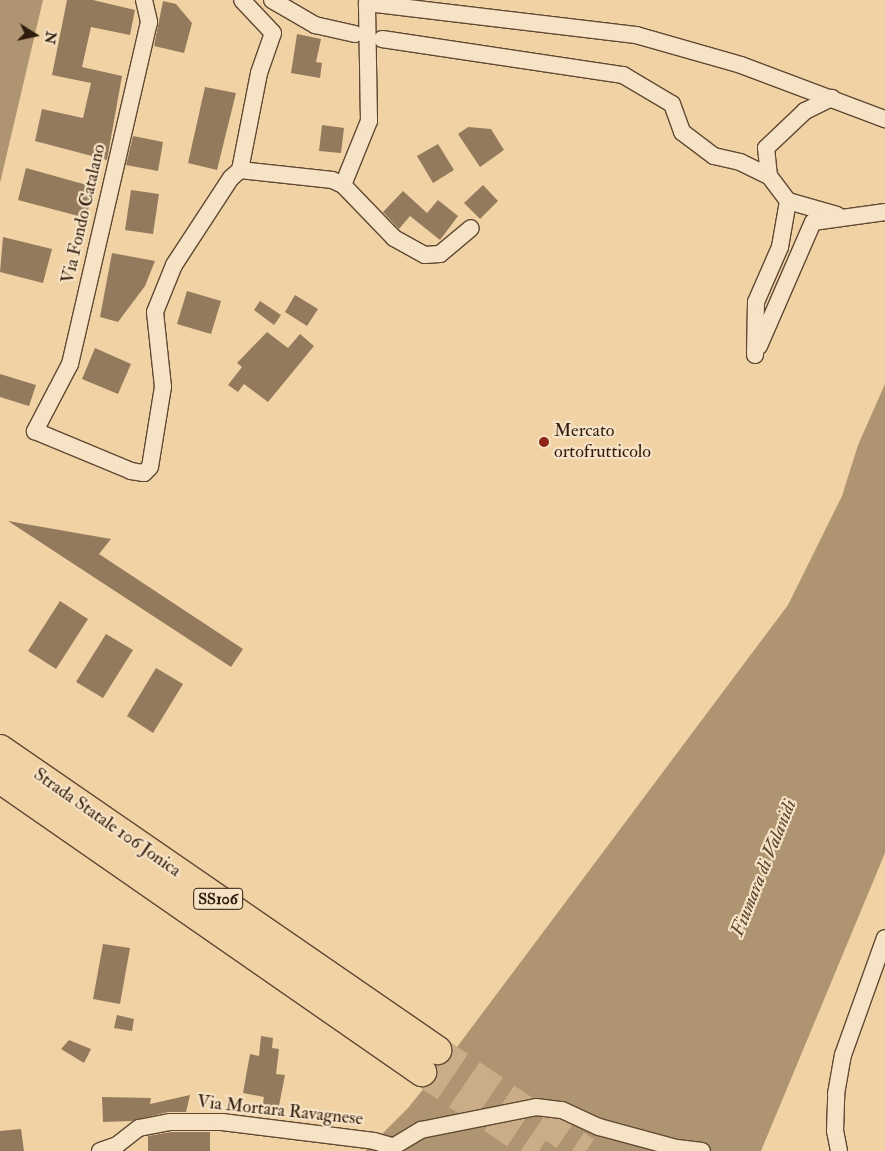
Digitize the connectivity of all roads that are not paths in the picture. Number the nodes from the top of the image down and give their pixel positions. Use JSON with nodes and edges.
{"nodes":[{"id":1,"x":144,"y":0,"type":"edge"},
{"id":2,"x":242,"y":0,"type":"edge"},
{"id":3,"x":272,"y":0,"type":"edge"},
{"id":4,"x":355,"y":34,"type":"dead end"},
{"id":5,"x":382,"y":39,"type":"dead end"},
{"id":6,"x":832,"y":98,"type":"junction"},
{"id":7,"x":885,"y":119,"type":"edge"},
{"id":8,"x":240,"y":170,"type":"junction"},
{"id":9,"x":769,"y":176,"type":"junction"},
{"id":10,"x":343,"y":185,"type":"junction"},
{"id":11,"x":788,"y":201,"type":"junction"},
{"id":12,"x":885,"y":212,"type":"edge"},
{"id":13,"x":841,"y":216,"type":"junction"},
{"id":14,"x":472,"y":228,"type":"dead end"},
{"id":15,"x":0,"y":749,"type":"edge"},
{"id":16,"x":0,"y":779,"type":"edge"},
{"id":17,"x":885,"y":938,"type":"edge"},
{"id":18,"x":437,"y":1050,"type":"tunnel mouth"},
{"id":19,"x":422,"y":1072,"type":"tunnel mouth"},
{"id":20,"x":384,"y":1146,"type":"edge"},
{"id":21,"x":100,"y":1151,"type":"edge"},
{"id":22,"x":702,"y":1151,"type":"edge"},
{"id":23,"x":839,"y":1151,"type":"edge"}],
"edges":[{"from":1,"to":8,"type":"street","name":"Via Fondo Catalano"},
{"from":2,"to":8,"type":"street"},
{"from":3,"to":4,"type":"street"},
{"from":5,"to":9,"type":"street"},
{"from":6,"to":7,"type":"street"},
{"from":6,"to":9,"type":"street"},
{"from":6,"to":10,"type":"street"},
{"from":8,"to":10,"type":"street"},
{"from":9,"to":11,"type":"street"},
{"from":10,"to":14,"type":"street"},
{"from":11,"to":13,"type":"street"},
{"from":11,"to":13,"type":"street"},
{"from":12,"to":13,"type":"street"},
{"from":15,"to":18,"type":"highway","name":"Strada Statale 106 Jonica","number":"SS106"},
{"from":16,"to":19,"type":"highway","name":"Strada Statale 106 Jonica","number":"SS106"},
{"from":17,"to":23,"type":"street"},
{"from":20,"to":21,"type":"street","name":"Via Mortara Ravagnese"},
{"from":20,"to":22,"type":"street"}]}
